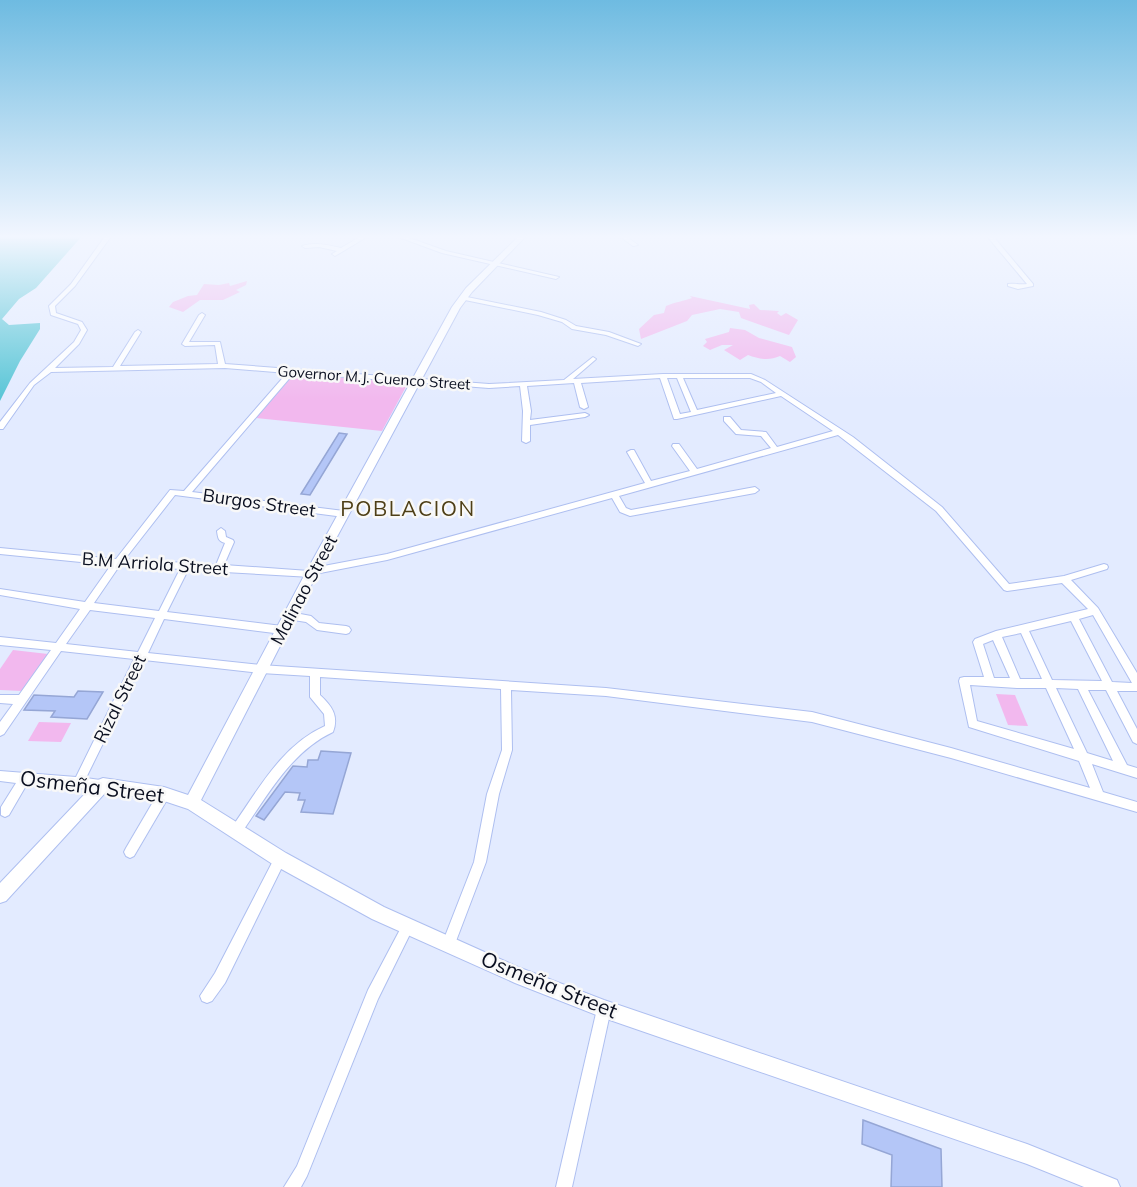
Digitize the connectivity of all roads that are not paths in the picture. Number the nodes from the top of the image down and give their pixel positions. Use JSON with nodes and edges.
{"nodes":[{"id":1,"x":68,"y":290,"type":"edge"},
{"id":2,"x":469,"y":290,"type":"edge"},
{"id":3,"x":462,"y":298,"type":"junction"},
{"id":4,"x":202,"y":315,"type":"dead end"},
{"id":5,"x":138,"y":332,"type":"dead end"},
{"id":6,"x":639,"y":344,"type":"dead end"},
{"id":7,"x":593,"y":359,"type":"dead end"},
{"id":8,"x":222,"y":366,"type":"junction"},
{"id":9,"x":116,"y":368,"type":"junction"},
{"id":10,"x":49,"y":370,"type":"junction"},
{"id":11,"x":291,"y":372,"type":"junction"},
{"id":12,"x":663,"y":376,"type":"junction"},
{"id":13,"x":680,"y":376,"type":"junction"},
{"id":14,"x":414,"y":381,"type":"junction"},
{"id":15,"x":577,"y":381,"type":"junction"},
{"id":16,"x":565,"y":382,"type":"junction"},
{"id":17,"x":523,"y":385,"type":"junction"},
{"id":18,"x":781,"y":394,"type":"junction"},
{"id":19,"x":695,"y":413,"type":"junction"},
{"id":20,"x":727,"y":419,"type":"dead end"},
{"id":21,"x":527,"y":423,"type":"junction"},
{"id":22,"x":0,"y":427,"type":"edge"},
{"id":23,"x":839,"y":432,"type":"junction"},
{"id":24,"x":526,"y":441,"type":"dead end"},
{"id":25,"x":676,"y":446,"type":"dead end"},
{"id":26,"x":775,"y":449,"type":"junction"},
{"id":27,"x":631,"y":452,"type":"dead end"},
{"id":28,"x":695,"y":472,"type":"junction"},
{"id":29,"x":649,"y":484,"type":"junction"},
{"id":30,"x":755,"y":490,"type":"dead end"},
{"id":31,"x":187,"y":494,"type":"junction"},
{"id":32,"x":614,"y":494,"type":"junction"},
{"id":33,"x":344,"y":514,"type":"junction"},
{"id":34,"x":221,"y":531,"type":"dead end"},
{"id":35,"x":2,"y":553,"type":"edge"},
{"id":36,"x":118,"y":562,"type":"junction"},
{"id":37,"x":185,"y":567,"type":"junction"},
{"id":38,"x":1104,"y":567,"type":"dead end"},
{"id":39,"x":218,"y":569,"type":"junction"},
{"id":40,"x":312,"y":573,"type":"junction"},
{"id":41,"x":1064,"y":579,"type":"junction"},
{"id":42,"x":0,"y":592,"type":"edge"},
{"id":43,"x":87,"y":606,"type":"junction"},
{"id":44,"x":1095,"y":611,"type":"junction"},
{"id":45,"x":161,"y":615,"type":"junction"},
{"id":46,"x":290,"y":616,"type":"junction"},
{"id":47,"x":1073,"y":616,"type":"junction"},
{"id":48,"x":1023,"y":628,"type":"junction"},
{"id":49,"x":282,"y":630,"type":"junction"},
{"id":50,"x":346,"y":630,"type":"dead end"},
{"id":51,"x":996,"y":635,"type":"junction"},
{"id":52,"x":0,"y":641,"type":"edge"},
{"id":53,"x":58,"y":649,"type":"junction"},
{"id":54,"x":142,"y":656,"type":"junction"},
{"id":55,"x":261,"y":669,"type":"junction"},
{"id":56,"x":315,"y":673,"type":"junction"},
{"id":57,"x":990,"y":682,"type":"junction"},
{"id":58,"x":1137,"y":682,"type":"edge"},
{"id":59,"x":1017,"y":684,"type":"junction"},
{"id":60,"x":1049,"y":685,"type":"junction"},
{"id":61,"x":1081,"y":685,"type":"junction"},
{"id":62,"x":506,"y":686,"type":"junction"},
{"id":63,"x":1110,"y":686,"type":"junction"},
{"id":64,"x":1137,"y":687,"type":"edge"},
{"id":65,"x":0,"y":699,"type":"edge"},
{"id":66,"x":22,"y":700,"type":"junction"},
{"id":67,"x":0,"y":731,"type":"edge"},
{"id":68,"x":1137,"y":740,"type":"edge"},
{"id":69,"x":1084,"y":759,"type":"junction"},
{"id":70,"x":1123,"y":769,"type":"junction"},
{"id":71,"x":1137,"y":773,"type":"edge"},
{"id":72,"x":0,"y":776,"type":"edge"},
{"id":73,"x":24,"y":779,"type":"junction"},
{"id":74,"x":79,"y":782,"type":"junction"},
{"id":75,"x":103,"y":785,"type":"junction"},
{"id":76,"x":164,"y":794,"type":"junction"},
{"id":77,"x":1099,"y":796,"type":"junction"},
{"id":78,"x":192,"y":803,"type":"junction"},
{"id":79,"x":1137,"y":807,"type":"edge"},
{"id":80,"x":5,"y":811,"type":"dead end"},
{"id":81,"x":236,"y":831,"type":"junction"},
{"id":82,"x":130,"y":852,"type":"dead end"},
{"id":83,"x":280,"y":860,"type":"junction"},
{"id":84,"x":0,"y":895,"type":"edge"},
{"id":85,"x":408,"y":926,"type":"junction"},
{"id":86,"x":448,"y":944,"type":"junction"},
{"id":87,"x":207,"y":996,"type":"dead end"},
{"id":88,"x":604,"y":1009,"type":"junction"},
{"id":89,"x":292,"y":1187,"type":"edge"},
{"id":90,"x":564,"y":1187,"type":"edge"},
{"id":91,"x":1110,"y":1187,"type":"edge"}],
"edges":[{"from":1,"to":10,"type":"street"},
{"from":2,"to":3,"type":"main road","name":"Malinao Street"},
{"from":3,"to":6,"type":"street"},
{"from":3,"to":14,"type":"main road","name":"Malinao Street"},
{"from":4,"to":8,"type":"street"},
{"from":5,"to":9,"type":"street"},
{"from":7,"to":16,"type":"street"},
{"from":8,"to":9,"type":"street","name":"Governor M.J. Cuenco Street"},
{"from":8,"to":11,"type":"street","name":"Governor M.J. Cuenco Street"},
{"from":9,"to":10,"type":"street","name":"Governor M.J. Cuenco Street"},
{"from":10,"to":22,"type":"street"},
{"from":11,"to":14,"type":"street","name":"Governor M.J. Cuenco Street"},
{"from":11,"to":31,"type":"street"},
{"from":12,"to":13,"type":"street","name":"Governor M.J. Cuenco Street"},
{"from":12,"to":15,"type":"street","name":"Governor M.J. Cuenco Street"},
{"from":12,"to":19,"type":"street"},
{"from":13,"to":18,"type":"street","name":"Governor M.J. Cuenco Street"},
{"from":13,"to":19,"type":"street"},
{"from":14,"to":17,"type":"street","name":"Governor M.J. Cuenco Street"},
{"from":14,"to":33,"type":"main road","name":"Malinao Street"},
{"from":15,"to":16,"type":"street","name":"Governor M.J. Cuenco Street"},
{"from":15,"to":21,"type":"street"},
{"from":16,"to":17,"type":"street","name":"Governor M.J. Cuenco Street"},
{"from":17,"to":21,"type":"street"},
{"from":18,"to":19,"type":"street"},
{"from":18,"to":23,"type":"street"},
{"from":20,"to":26,"type":"street"},
{"from":21,"to":24,"type":"street"},
{"from":23,"to":26,"type":"street","name":"B.M Arriola Street"},
{"from":23,"to":41,"type":"street"},
{"from":25,"to":28,"type":"street"},
{"from":26,"to":28,"type":"street","name":"B.M Arriola Street"},
{"from":27,"to":29,"type":"street"},
{"from":28,"to":29,"type":"street","name":"B.M Arriola Street"},
{"from":29,"to":32,"type":"street","name":"B.M Arriola Street"},
{"from":30,"to":32,"type":"street"},
{"from":31,"to":33,"type":"street","name":"Burgos Street"},
{"from":31,"to":36,"type":"street","name":"Burgos Street"},
{"from":32,"to":40,"type":"street","name":"B.M Arriola Street"},
{"from":33,"to":40,"type":"main road","name":"Malinao Street"},
{"from":34,"to":39,"type":"street"},
{"from":35,"to":36,"type":"street","name":"B.M Arriola Street"},
{"from":36,"to":37,"type":"street","name":"B.M Arriola Street"},
{"from":36,"to":43,"type":"street"},
{"from":37,"to":39,"type":"street","name":"B.M Arriola Street"},
{"from":37,"to":45,"type":"street","name":"Rizal Street"},
{"from":38,"to":41,"type":"street"},
{"from":39,"to":40,"type":"street","name":"B.M Arriola Street"},
{"from":40,"to":46,"type":"main road","name":"Malinao Street"},
{"from":41,"to":44,"type":"street"},
{"from":42,"to":43,"type":"street"},
{"from":43,"to":45,"type":"street"},
{"from":43,"to":53,"type":"street"},
{"from":44,"to":47,"type":"street"},
{"from":44,"to":58,"type":"street"},
{"from":45,"to":49,"type":"street"},
{"from":45,"to":54,"type":"street","name":"Rizal Street"},
{"from":46,"to":49,"type":"main road","name":"Malinao Street"},
{"from":46,"to":50,"type":"street"},
{"from":47,"to":48,"type":"street"},
{"from":47,"to":63,"type":"street"},
{"from":48,"to":51,"type":"street"},
{"from":48,"to":60,"type":"street"},
{"from":49,"to":55,"type":"main road","name":"Malinao Street"},
{"from":51,"to":57,"type":"street"},
{"from":51,"to":59,"type":"street"},
{"from":52,"to":53,"type":"street"},
{"from":53,"to":54,"type":"street"},
{"from":53,"to":66,"type":"street"},
{"from":54,"to":55,"type":"street"},
{"from":54,"to":74,"type":"street","name":"Rizal Street"},
{"from":55,"to":56,"type":"street"},
{"from":55,"to":78,"type":"main road","name":"Malinao Street"},
{"from":56,"to":62,"type":"street"},
{"from":56,"to":81,"type":"street"},
{"from":57,"to":59,"type":"street"},
{"from":57,"to":69,"type":"street"},
{"from":59,"to":60,"type":"street"},
{"from":60,"to":61,"type":"street"},
{"from":60,"to":69,"type":"street"},
{"from":61,"to":63,"type":"street"},
{"from":61,"to":70,"type":"street"},
{"from":62,"to":77,"type":"street"},
{"from":62,"to":86,"type":"street"},
{"from":63,"to":64,"type":"street"},
{"from":63,"to":68,"type":"street"},
{"from":65,"to":66,"type":"street"},
{"from":66,"to":67,"type":"street"},
{"from":69,"to":70,"type":"street"},
{"from":69,"to":77,"type":"street"},
{"from":70,"to":71,"type":"street"},
{"from":72,"to":73,"type":"street","name":"Osmeña Street"},
{"from":73,"to":74,"type":"street","name":"Osmeña Street"},
{"from":73,"to":80,"type":"street"},
{"from":74,"to":75,"type":"street","name":"Osmeña Street"},
{"from":75,"to":76,"type":"main road","name":"Osmeña Street"},
{"from":75,"to":84,"type":"main road"},
{"from":76,"to":78,"type":"main road","name":"Osmeña Street"},
{"from":76,"to":82,"type":"street"},
{"from":77,"to":79,"type":"street"},
{"from":78,"to":81,"type":"main road","name":"Osmeña Street"},
{"from":81,"to":83,"type":"main road","name":"Osmeña Street"},
{"from":83,"to":85,"type":"main road","name":"Osmeña Street"},
{"from":83,"to":87,"type":"street"},
{"from":85,"to":86,"type":"main road","name":"Osmeña Street"},
{"from":85,"to":89,"type":"street"},
{"from":86,"to":88,"type":"main road","name":"Osmeña Street"},
{"from":88,"to":90,"type":"street"},
{"from":88,"to":91,"type":"main road","name":"Osmeña Street"}]}
